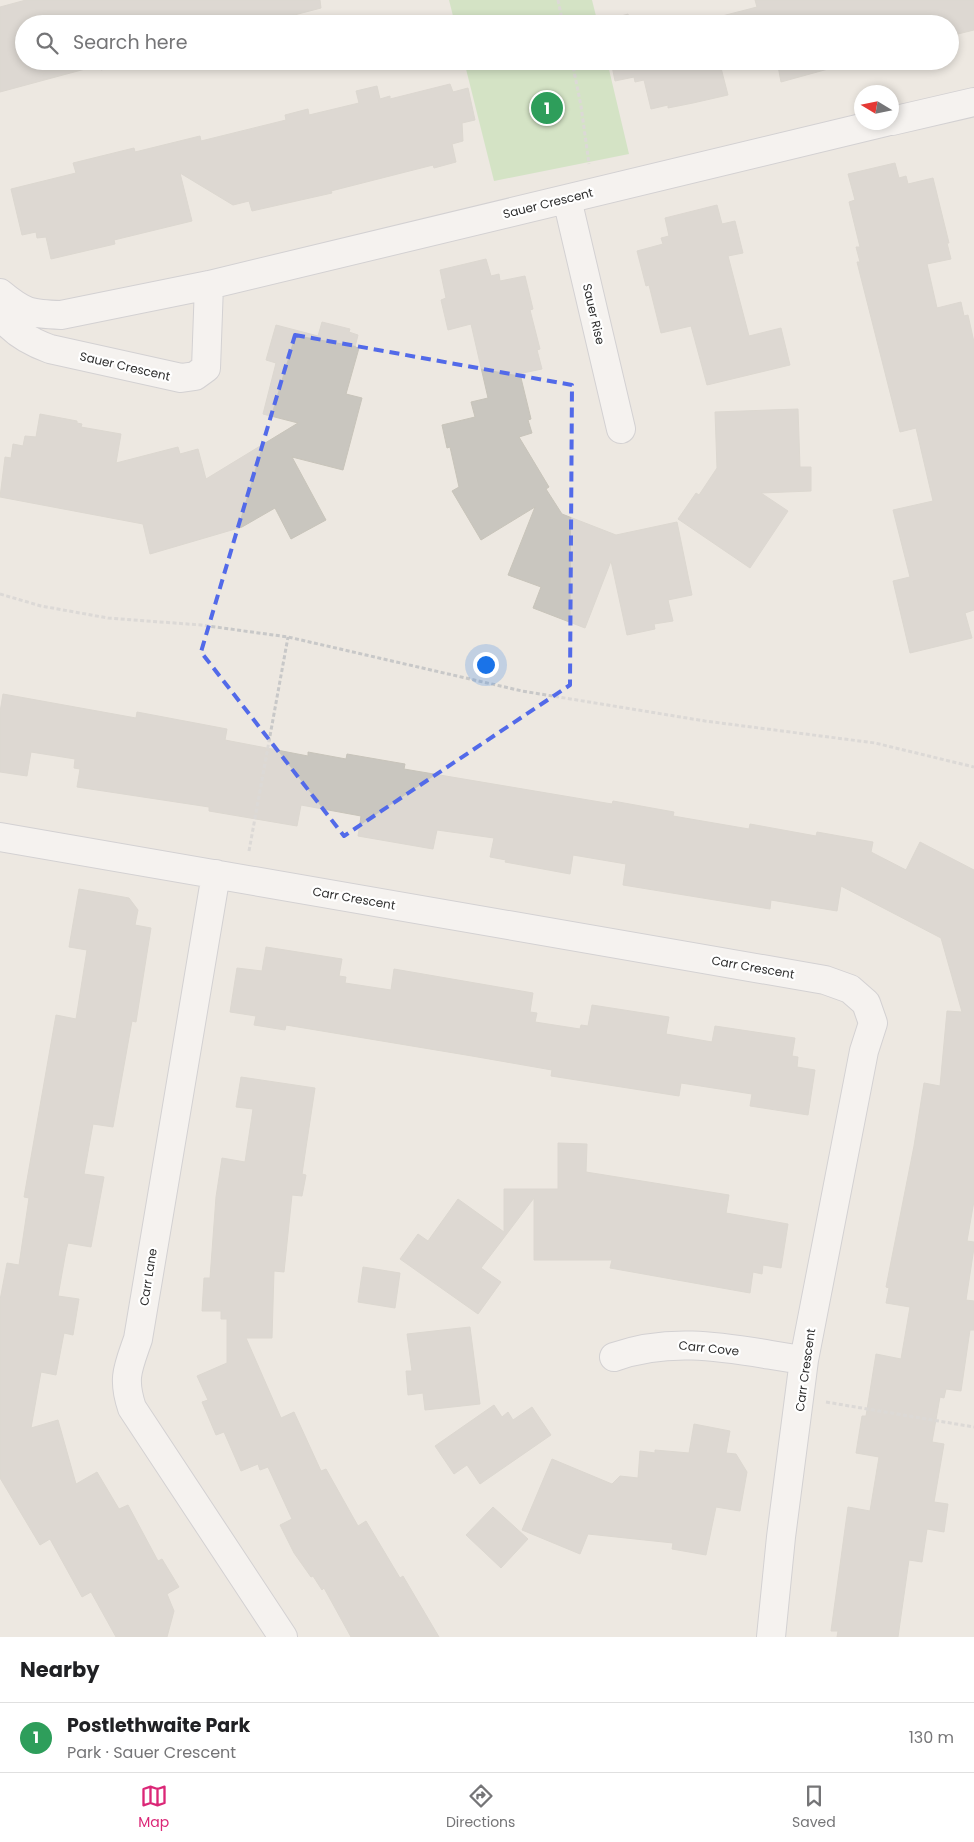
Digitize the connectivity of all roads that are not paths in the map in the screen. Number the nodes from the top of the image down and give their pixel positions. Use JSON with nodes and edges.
{"nodes":[{"id":1,"x":973,"y":105,"type":"edge"},
{"id":2,"x":899,"y":120,"type":"edge"},
{"id":3,"x":854,"y":130,"type":"edge"},
{"id":4,"x":567,"y":199,"type":"junction"},
{"id":5,"x":209,"y":285,"type":"junction"},
{"id":6,"x":0,"y":293,"type":"edge"},
{"id":7,"x":0,"y":313,"type":"edge"},
{"id":8,"x":621,"y":429,"type":"dead end"},
{"id":9,"x":0,"y":836,"type":"edge"},
{"id":10,"x":216,"y":874,"type":"junction"},
{"id":11,"x":614,"y":1357,"type":"dead end"},
{"id":12,"x":804,"y":1360,"type":"junction"},
{"id":13,"x":283,"y":1637,"type":"edge"},
{"id":14,"x":771,"y":1637,"type":"edge"}],
"edges":[{"from":1,"to":2,"type":"street"},
{"from":3,"to":4,"type":"street","name":"Sauer Crescent"},
{"from":4,"to":5,"type":"street","name":"Sauer Crescent"},
{"from":4,"to":8,"type":"street","name":"Sauer Rise"},
{"from":5,"to":6,"type":"street","name":"Sauer Crescent"},
{"from":5,"to":7,"type":"street","name":"Sauer Crescent"},
{"from":9,"to":10,"type":"street","name":"Carr Crescent"},
{"from":10,"to":12,"type":"street","name":"Carr Crescent"},
{"from":10,"to":13,"type":"street","name":"Carr Lane"},
{"from":11,"to":12,"type":"street","name":"Carr Cove"},
{"from":12,"to":14,"type":"street","name":"Carr Crescent"}]}
